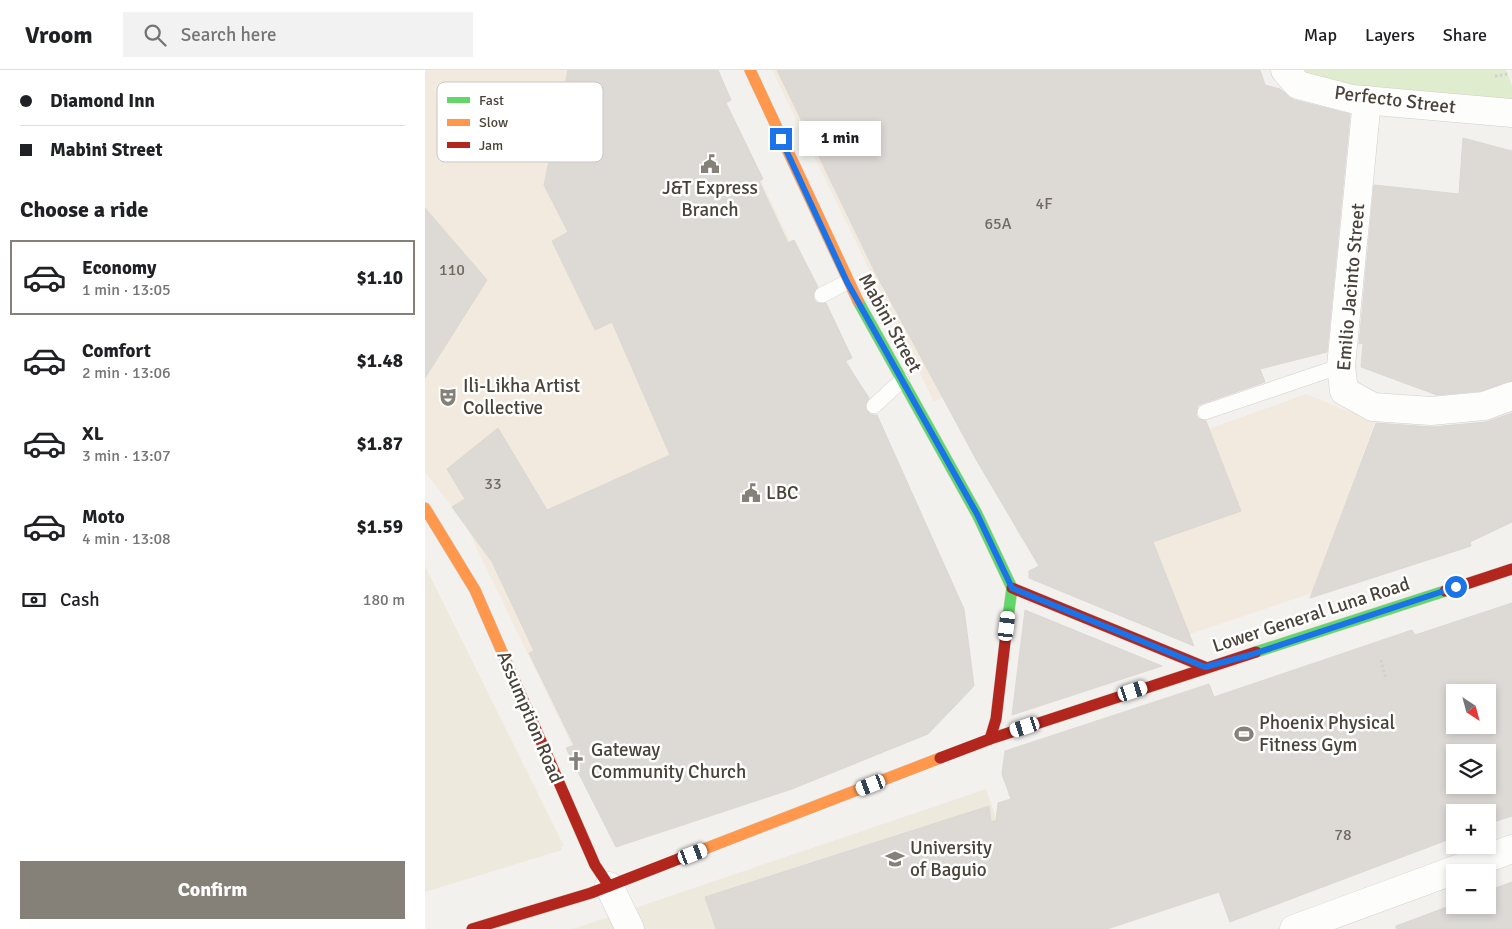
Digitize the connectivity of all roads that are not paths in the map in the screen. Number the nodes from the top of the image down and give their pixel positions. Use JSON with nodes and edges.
{"nodes":[{"id":1,"x":750,"y":70,"type":"edge"},
{"id":2,"x":1285,"y":70,"type":"edge"},
{"id":3,"x":1367,"y":100,"type":"junction"},
{"id":4,"x":1512,"y":113,"type":"edge"},
{"id":5,"x":847,"y":282,"type":"junction"},
{"id":6,"x":822,"y":295,"type":"dead end"},
{"id":7,"x":1341,"y":366,"type":"junction"},
{"id":8,"x":902,"y":380,"type":"junction"},
{"id":9,"x":1512,"y":396,"type":"edge"},
{"id":10,"x":874,"y":406,"type":"dead end"},
{"id":11,"x":1205,"y":412,"type":"dead end"},
{"id":12,"x":425,"y":508,"type":"edge"},
{"id":13,"x":1512,"y":569,"type":"edge"},
{"id":14,"x":1012,"y":588,"type":"junction"},
{"id":15,"x":1205,"y":667,"type":"junction"},
{"id":16,"x":990,"y":739,"type":"junction"},
{"id":17,"x":1512,"y":849,"type":"edge"},
{"id":18,"x":600,"y":889,"type":"junction"},
{"id":19,"x":472,"y":929,"type":"edge"},
{"id":20,"x":630,"y":929,"type":"edge"},
{"id":21,"x":1294,"y":929,"type":"edge"}],
"edges":[{"from":1,"to":5,"type":"street","name":"Mabini Street"},
{"from":2,"to":3,"type":"street","name":"Perfecto Street"},
{"from":3,"to":4,"type":"street","name":"Perfecto Street"},
{"from":3,"to":7,"type":"street","name":"Emilio Jacinto Street"},
{"from":5,"to":6,"type":"lane"},
{"from":5,"to":8,"type":"street","name":"Mabini Street"},
{"from":7,"to":9,"type":"street","name":"Emilio Jacinto Street"},
{"from":7,"to":11,"type":"lane"},
{"from":8,"to":10,"type":"lane"},
{"from":8,"to":14,"type":"street","name":"Mabini Street"},
{"from":12,"to":18,"type":"street","name":"Assumption Road"},
{"from":13,"to":15,"type":"street","name":"Lower General Luna Road"},
{"from":14,"to":15,"type":"street"},
{"from":14,"to":16,"type":"street"},
{"from":15,"to":16,"type":"street","name":"Lower General Luna Road"},
{"from":16,"to":18,"type":"street","name":"Lower General Luna Road"},
{"from":17,"to":21,"type":"street"},
{"from":18,"to":19,"type":"street","name":"Lower General Luna Road"},
{"from":18,"to":20,"type":"street","name":"Assumption Road"}]}
